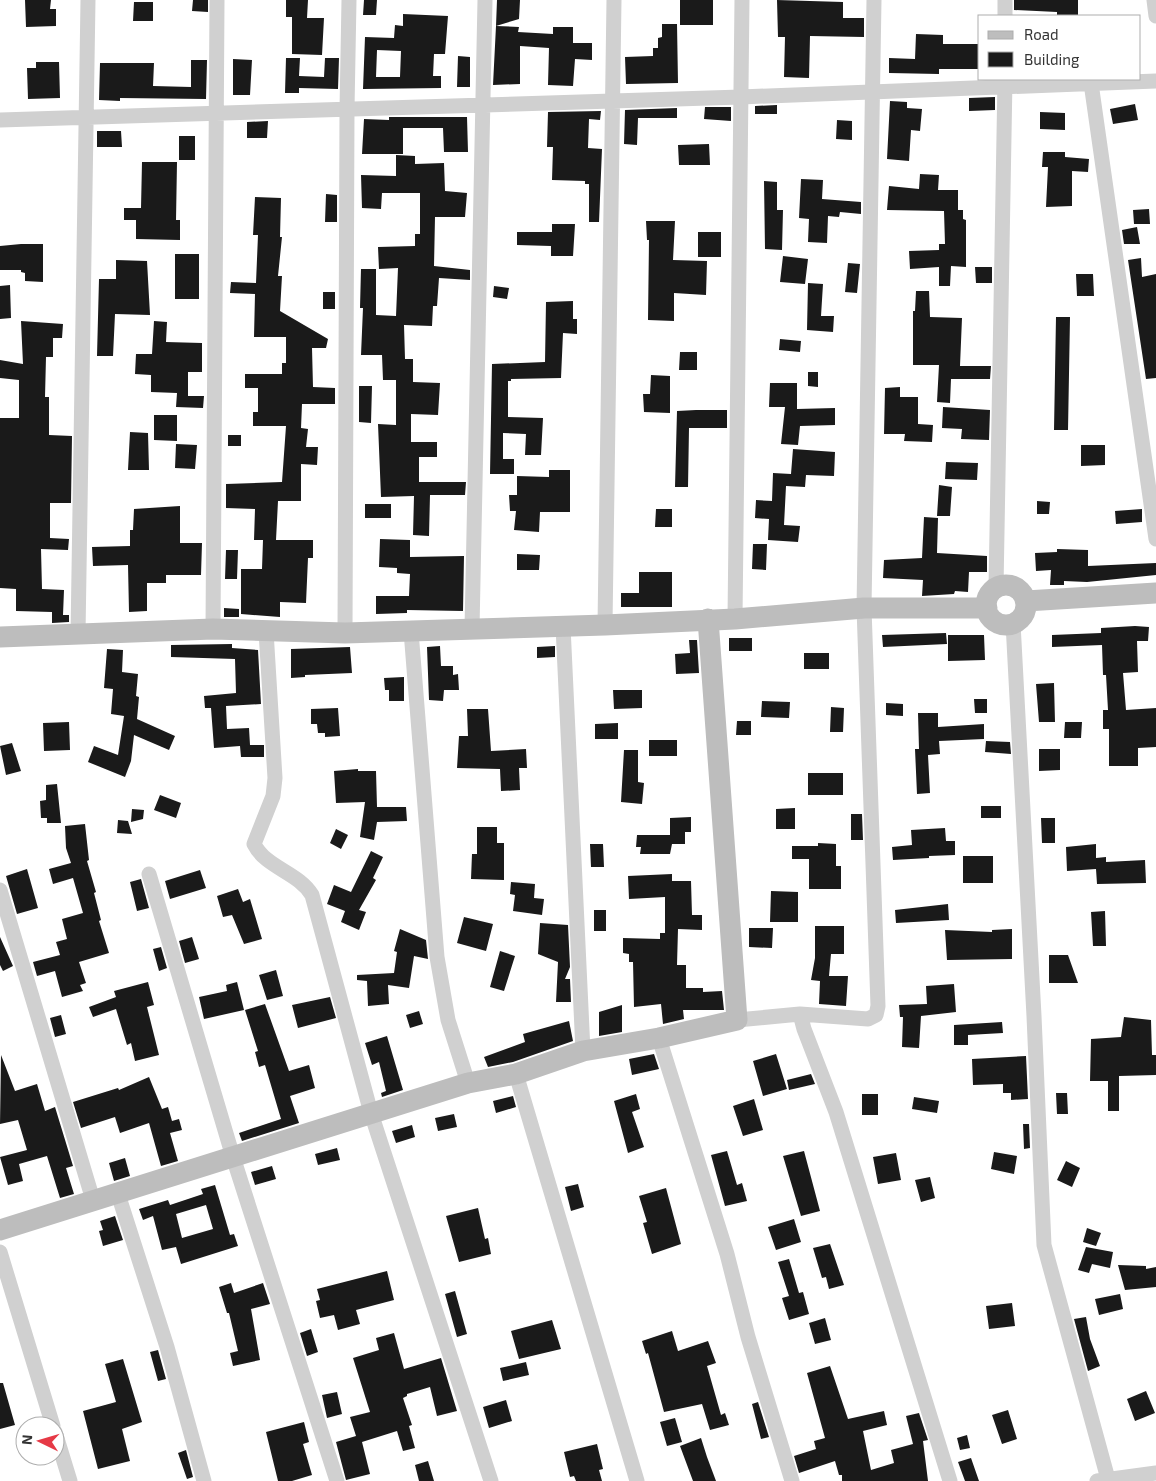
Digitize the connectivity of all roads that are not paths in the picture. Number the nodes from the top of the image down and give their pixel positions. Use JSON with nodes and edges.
{"nodes":[{"id":1,"x":88,"y":0,"type":"edge"},
{"id":2,"x":217,"y":0,"type":"edge"},
{"id":3,"x":350,"y":0,"type":"edge"},
{"id":4,"x":485,"y":0,"type":"edge"},
{"id":5,"x":614,"y":0,"type":"edge"},
{"id":6,"x":742,"y":0,"type":"edge"},
{"id":7,"x":874,"y":0,"type":"edge"},
{"id":8,"x":1005,"y":0,"type":"edge"},
{"id":9,"x":1154,"y":0,"type":"edge"},
{"id":10,"x":1005,"y":15,"type":"edge"},
{"id":11,"x":1156,"y":16,"type":"edge"},
{"id":12,"x":1156,"y":81,"type":"edge"},
{"id":13,"x":1005,"y":83,"type":"edge"},
{"id":14,"x":1091,"y":83,"type":"junction"},
{"id":15,"x":873,"y":92,"type":"junction"},
{"id":16,"x":741,"y":97,"type":"junction"},
{"id":17,"x":613,"y":101,"type":"junction"},
{"id":18,"x":483,"y":105,"type":"junction"},
{"id":19,"x":347,"y":109,"type":"junction"},
{"id":20,"x":215,"y":113,"type":"junction"},
{"id":21,"x":87,"y":117,"type":"junction"},
{"id":22,"x":0,"y":120,"type":"edge"},
{"id":23,"x":1156,"y":539,"type":"edge"},
{"id":24,"x":996,"y":588,"type":"junction"},
{"id":25,"x":1156,"y":593,"type":"edge"},
{"id":26,"x":1026,"y":601,"type":"junction"},
{"id":27,"x":864,"y":608,"type":"junction"},
{"id":28,"x":987,"y":608,"type":"junction"},
{"id":29,"x":708,"y":619,"type":"junction"},
{"id":30,"x":735,"y":619,"type":"junction"},
{"id":31,"x":1013,"y":624,"type":"junction"},
{"id":32,"x":605,"y":625,"type":"junction"},
{"id":33,"x":563,"y":626,"type":"junction"},
{"id":34,"x":214,"y":629,"type":"junction"},
{"id":35,"x":472,"y":629,"type":"junction"},
{"id":36,"x":266,"y":631,"type":"junction"},
{"id":37,"x":412,"y":631,"type":"junction"},
{"id":38,"x":344,"y":633,"type":"junction"},
{"id":39,"x":78,"y":635,"type":"junction"},
{"id":40,"x":0,"y":637,"type":"edge"},
{"id":41,"x":149,"y":874,"type":"dead end"},
{"id":42,"x":0,"y":890,"type":"edge"},
{"id":43,"x":800,"y":1014,"type":"junction"},
{"id":44,"x":737,"y":1020,"type":"junction"},
{"id":45,"x":659,"y":1038,"type":"junction"},
{"id":46,"x":583,"y":1051,"type":"junction"},
{"id":47,"x":516,"y":1074,"type":"junction"},
{"id":48,"x":468,"y":1083,"type":"junction"},
{"id":49,"x":371,"y":1113,"type":"junction"},
{"id":50,"x":233,"y":1157,"type":"junction"},
{"id":51,"x":118,"y":1194,"type":"junction"},
{"id":52,"x":92,"y":1200,"type":"junction"},
{"id":53,"x":0,"y":1230,"type":"edge"},
{"id":54,"x":0,"y":1252,"type":"edge"},
{"id":55,"x":50,"y":1416,"type":"edge"},
{"id":56,"x":65,"y":1465,"type":"edge"},
{"id":57,"x":1156,"y":1473,"type":"edge"},
{"id":58,"x":1102,"y":1480,"type":"edge"},
{"id":59,"x":70,"y":1481,"type":"edge"},
{"id":60,"x":204,"y":1481,"type":"edge"},
{"id":61,"x":337,"y":1481,"type":"edge"},
{"id":62,"x":491,"y":1481,"type":"edge"},
{"id":63,"x":637,"y":1481,"type":"edge"},
{"id":64,"x":792,"y":1481,"type":"edge"},
{"id":65,"x":950,"y":1481,"type":"edge"}],
"edges":[{"from":1,"to":21,"type":"street"},
{"from":2,"to":20,"type":"street"},
{"from":3,"to":19,"type":"street"},
{"from":4,"to":18,"type":"street"},
{"from":5,"to":17,"type":"street"},
{"from":6,"to":16,"type":"street"},
{"from":7,"to":15,"type":"street"},
{"from":8,"to":10,"type":"street"},
{"from":9,"to":11,"type":"street"},
{"from":12,"to":14,"type":"street"},
{"from":13,"to":14,"type":"street"},
{"from":13,"to":15,"type":"street"},
{"from":13,"to":24,"type":"street"},
{"from":14,"to":23,"type":"street"},
{"from":15,"to":16,"type":"street"},
{"from":15,"to":27,"type":"street"},
{"from":16,"to":17,"type":"street"},
{"from":16,"to":30,"type":"street"},
{"from":17,"to":18,"type":"street"},
{"from":17,"to":32,"type":"street"},
{"from":18,"to":19,"type":"street"},
{"from":18,"to":35,"type":"street"},
{"from":19,"to":20,"type":"street"},
{"from":19,"to":38,"type":"street"},
{"from":20,"to":21,"type":"street"},
{"from":20,"to":34,"type":"street"},
{"from":21,"to":22,"type":"street"},
{"from":21,"to":39,"type":"street"},
{"from":24,"to":26,"type":"main road"},
{"from":24,"to":28,"type":"main road"},
{"from":25,"to":26,"type":"main road"},
{"from":26,"to":31,"type":"main road"},
{"from":27,"to":28,"type":"main road"},
{"from":27,"to":30,"type":"main road"},
{"from":27,"to":43,"type":"street"},
{"from":28,"to":31,"type":"main road"},
{"from":29,"to":30,"type":"main road"},
{"from":29,"to":32,"type":"main road"},
{"from":29,"to":44,"type":"main road"},
{"from":31,"to":58,"type":"street"},
{"from":32,"to":33,"type":"main road"},
{"from":33,"to":35,"type":"main road"},
{"from":33,"to":46,"type":"street"},
{"from":34,"to":36,"type":"main road"},
{"from":34,"to":39,"type":"main road"},
{"from":35,"to":37,"type":"main road"},
{"from":36,"to":38,"type":"main road"},
{"from":36,"to":49,"type":"street"},
{"from":37,"to":38,"type":"main road"},
{"from":37,"to":48,"type":"street"},
{"from":39,"to":40,"type":"main road"},
{"from":41,"to":50,"type":"street"},
{"from":42,"to":52,"type":"street"},
{"from":43,"to":44,"type":"street"},
{"from":43,"to":65,"type":"street"},
{"from":44,"to":45,"type":"main road"},
{"from":45,"to":46,"type":"main road"},
{"from":45,"to":64,"type":"street"},
{"from":46,"to":47,"type":"main road"},
{"from":47,"to":48,"type":"main road"},
{"from":47,"to":63,"type":"street"},
{"from":48,"to":49,"type":"main road"},
{"from":49,"to":50,"type":"main road"},
{"from":49,"to":62,"type":"street"},
{"from":50,"to":51,"type":"main road"},
{"from":50,"to":61,"type":"street"},
{"from":51,"to":52,"type":"main road"},
{"from":51,"to":60,"type":"street"},
{"from":52,"to":53,"type":"main road"},
{"from":54,"to":55,"type":"street"},
{"from":56,"to":59,"type":"street"},
{"from":57,"to":58,"type":"street"}]}
